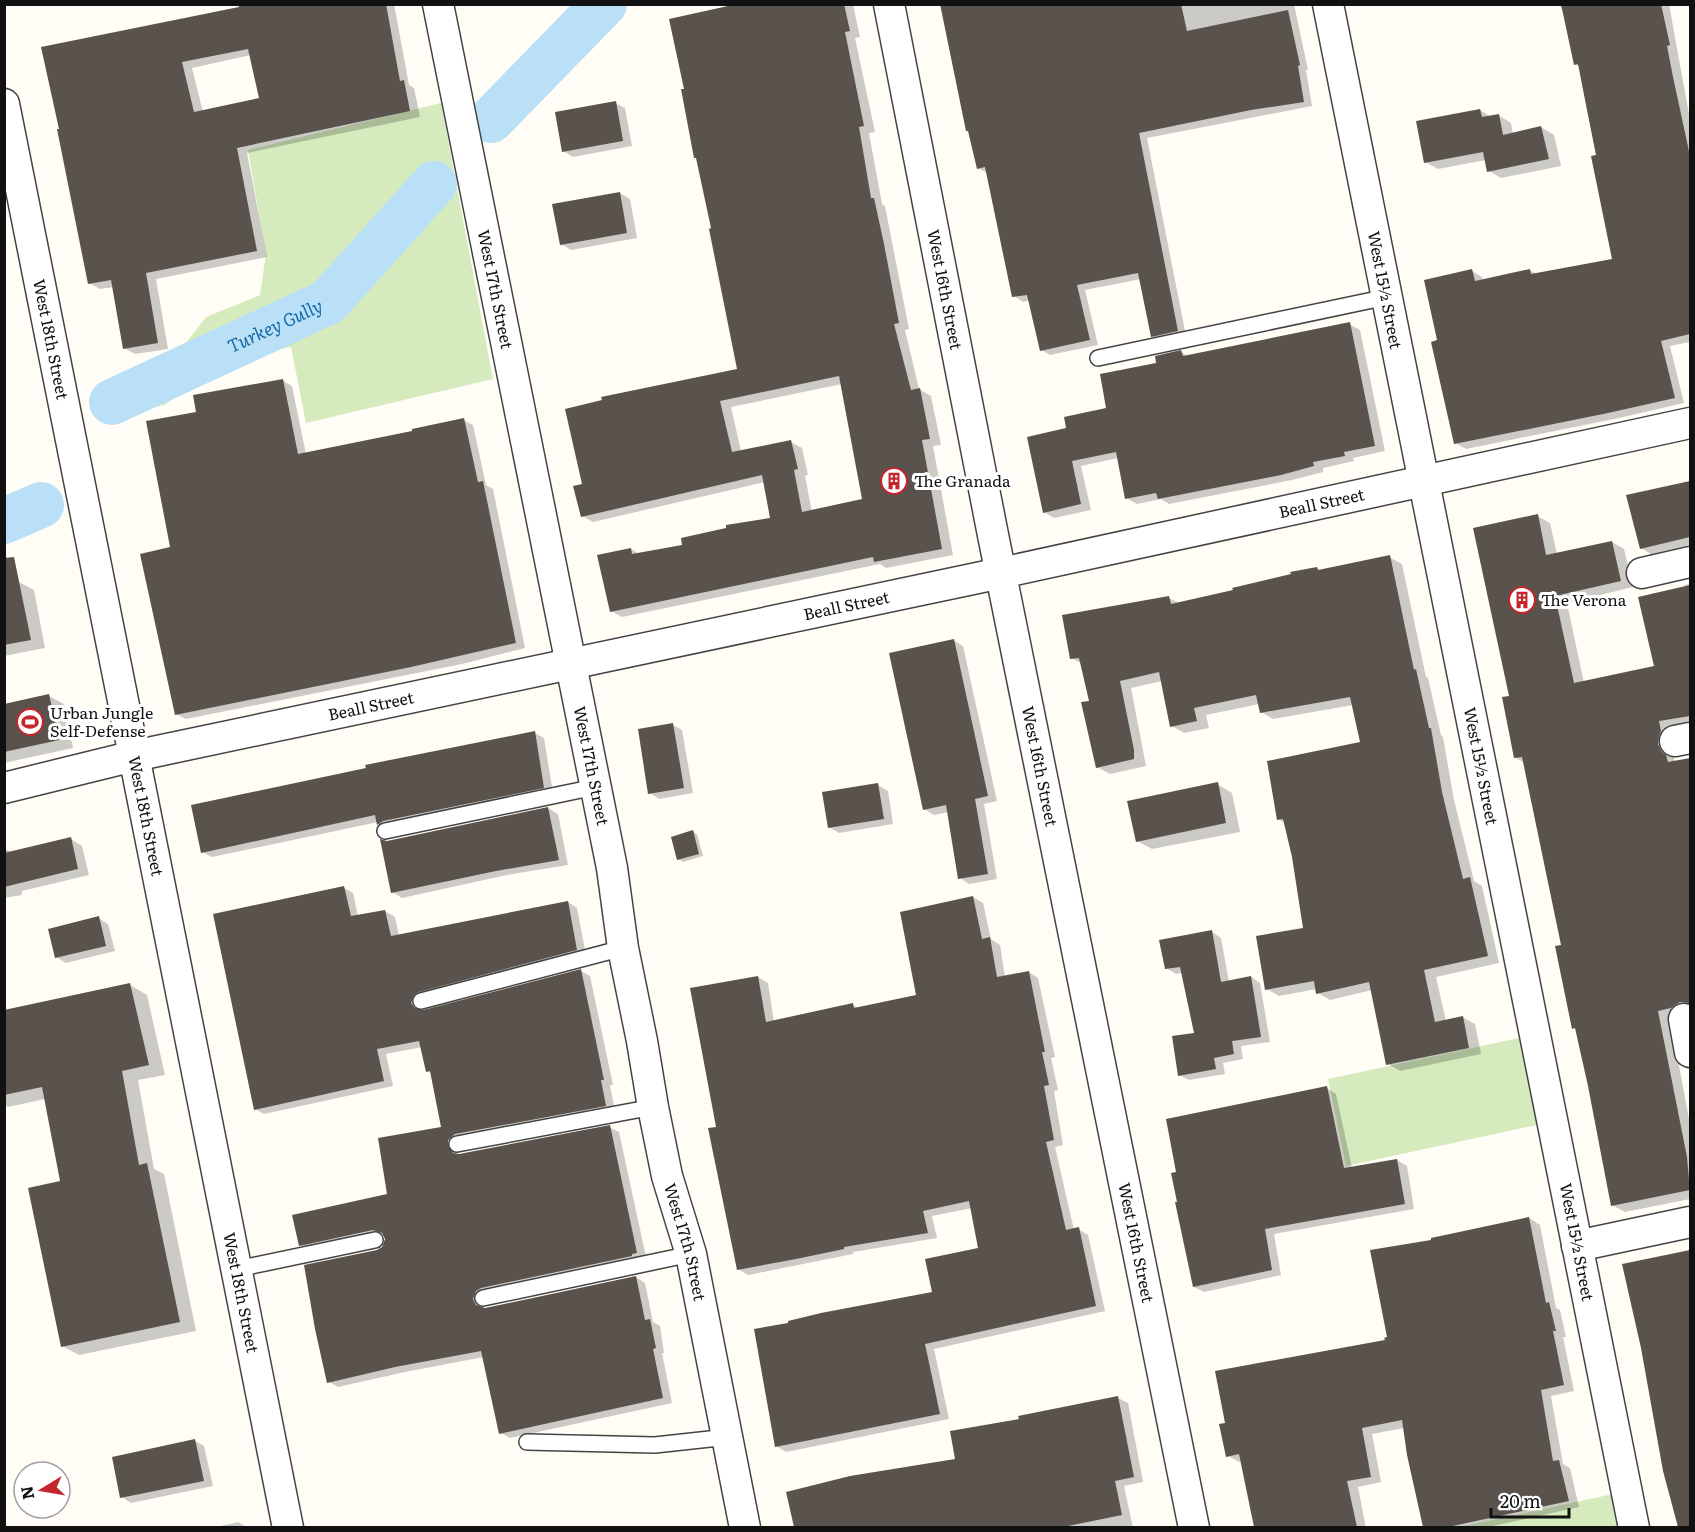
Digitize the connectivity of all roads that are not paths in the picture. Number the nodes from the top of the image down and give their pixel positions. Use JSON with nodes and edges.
{"nodes":[{"id":1,"x":438,"y":4,"type":"edge"},
{"id":2,"x":889,"y":4,"type":"edge"},
{"id":3,"x":1328,"y":4,"type":"edge"},
{"id":4,"x":4,"y":104,"type":"edge"},
{"id":5,"x":1387,"y":297,"type":"junction"},
{"id":6,"x":1098,"y":358,"type":"dead end"},
{"id":7,"x":1690,"y":423,"type":"edge"},
{"id":8,"x":1424,"y":480,"type":"junction"},
{"id":9,"x":1690,"y":562,"type":"edge"},
{"id":10,"x":1001,"y":573,"type":"junction"},
{"id":11,"x":1642,"y":573,"type":"dead end"},
{"id":12,"x":569,"y":663,"type":"junction"},
{"id":13,"x":134,"y":756,"type":"junction"},
{"id":14,"x":595,"y":787,"type":"junction"},
{"id":15,"x":4,"y":788,"type":"edge"},
{"id":16,"x":385,"y":831,"type":"dead end"},
{"id":17,"x":623,"y":948,"type":"junction"},
{"id":18,"x":421,"y":1000,"type":"dead end"},
{"id":19,"x":1684,"y":1019,"type":"dead end"},
{"id":20,"x":1690,"y":1052,"type":"edge"},
{"id":21,"x":653,"y":1107,"type":"junction"},
{"id":22,"x":458,"y":1144,"type":"dead end"},
{"id":23,"x":1690,"y":1222,"type":"edge"},
{"id":24,"x":375,"y":1240,"type":"dead end"},
{"id":25,"x":1577,"y":1246,"type":"junction"},
{"id":26,"x":691,"y":1254,"type":"junction"},
{"id":27,"x":237,"y":1269,"type":"junction"},
{"id":28,"x":483,"y":1298,"type":"dead end"},
{"id":29,"x":728,"y":1437,"type":"junction"},
{"id":30,"x":527,"y":1442,"type":"dead end"},
{"id":31,"x":288,"y":1527,"type":"edge"},
{"id":32,"x":745,"y":1527,"type":"edge"},
{"id":33,"x":1194,"y":1527,"type":"edge"},
{"id":34,"x":1634,"y":1527,"type":"edge"}],
"edges":[{"from":1,"to":12,"type":"street","name":"West 17th Street"},
{"from":2,"to":10,"type":"street","name":"West 16th Street"},
{"from":3,"to":5,"type":"street","name":"West 15½ Street"},
{"from":4,"to":13,"type":"street","name":"West 18th Street"},
{"from":5,"to":6,"type":"lane"},
{"from":5,"to":8,"type":"street","name":"West 15½ Street"},
{"from":7,"to":8,"type":"street","name":"Beall Street"},
{"from":8,"to":10,"type":"street","name":"Beall Street"},
{"from":8,"to":25,"type":"street","name":"West 15½ Street"},
{"from":9,"to":11,"type":"street"},
{"from":10,"to":12,"type":"street","name":"Beall Street"},
{"from":10,"to":33,"type":"street","name":"West 16th Street"},
{"from":12,"to":13,"type":"street","name":"Beall Street"},
{"from":12,"to":14,"type":"street","name":"West 17th Street"},
{"from":13,"to":15,"type":"street","name":"Beall Street"},
{"from":13,"to":27,"type":"street","name":"West 18th Street"},
{"from":14,"to":16,"type":"lane"},
{"from":14,"to":17,"type":"street","name":"West 17th Street"},
{"from":17,"to":18,"type":"lane"},
{"from":17,"to":21,"type":"street","name":"West 17th Street"},
{"from":19,"to":20,"type":"street"},
{"from":21,"to":22,"type":"lane"},
{"from":21,"to":26,"type":"street","name":"West 17th Street"},
{"from":23,"to":25,"type":"street"},
{"from":24,"to":27,"type":"lane"},
{"from":25,"to":34,"type":"street","name":"West 15½ Street"},
{"from":26,"to":28,"type":"lane"},
{"from":26,"to":29,"type":"street","name":"West 17th Street"},
{"from":27,"to":31,"type":"street","name":"West 18th Street"},
{"from":29,"to":30,"type":"lane"},
{"from":29,"to":32,"type":"street","name":"West 17th Street"}]}
